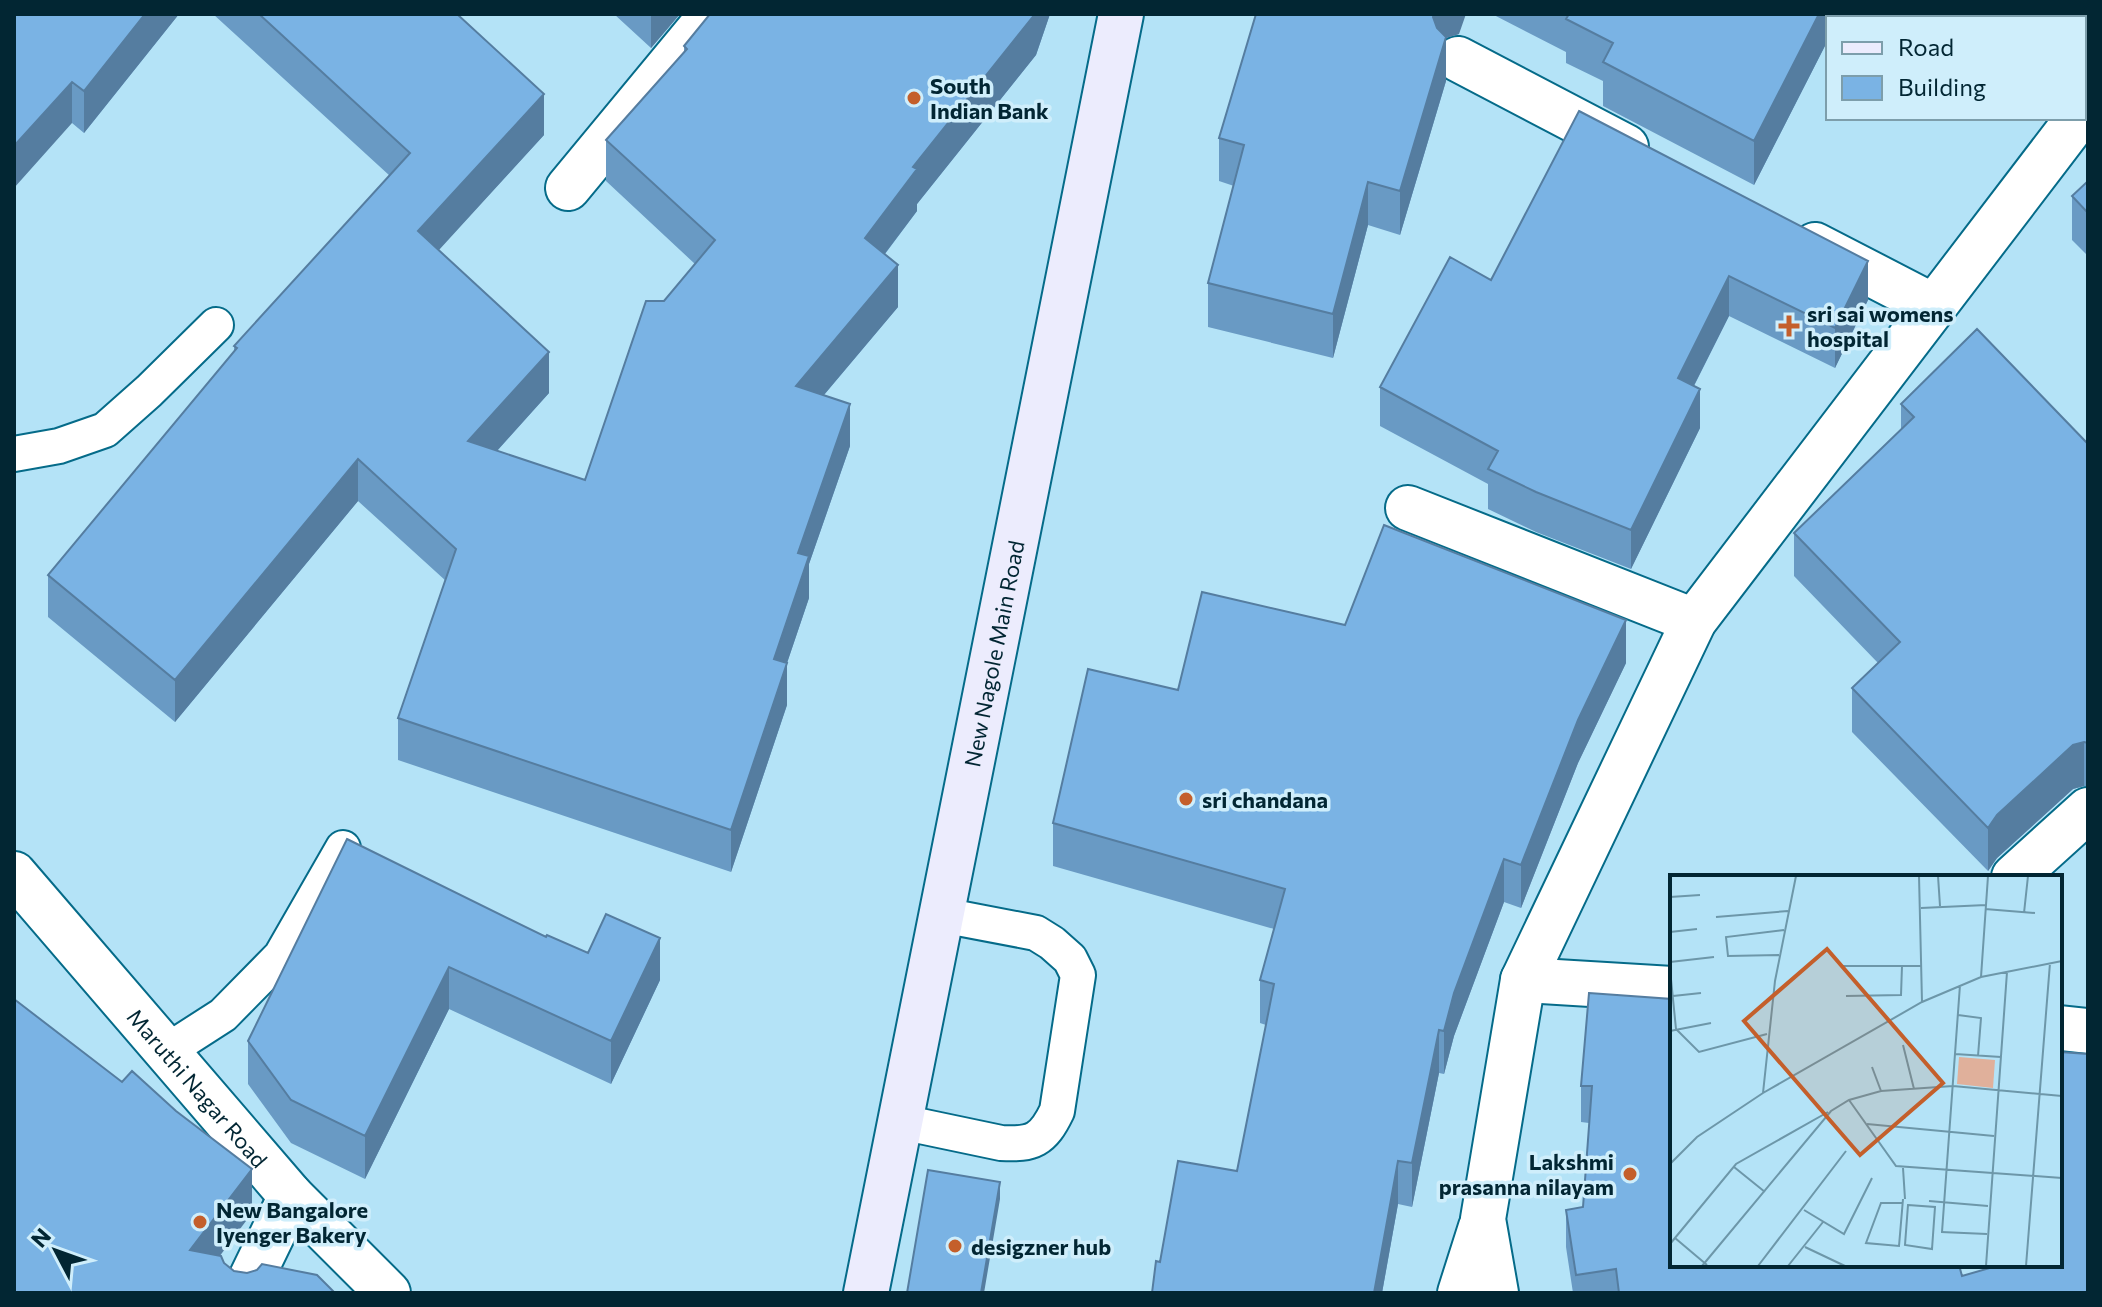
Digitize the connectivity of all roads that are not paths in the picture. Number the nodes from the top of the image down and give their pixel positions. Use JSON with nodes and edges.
{"nodes":[{"id":1,"x":712,"y":14,"type":"edge"},
{"id":2,"x":1121,"y":14,"type":"edge"},
{"id":3,"x":1458,"y":59,"type":"dead end"},
{"id":4,"x":2076,"y":120,"type":"edge"},
{"id":5,"x":1654,"y":161,"type":"edge"},
{"id":6,"x":568,"y":188,"type":"dead end"},
{"id":7,"x":1780,"y":226,"type":"edge"},
{"id":8,"x":1933,"y":306,"type":"junction"},
{"id":9,"x":216,"y":325,"type":"dead end"},
{"id":10,"x":14,"y":454,"type":"edge"},
{"id":11,"x":1408,"y":508,"type":"dead end"},
{"id":12,"x":1694,"y":621,"type":"junction"},
{"id":13,"x":2088,"y":810,"type":"edge"},
{"id":14,"x":343,"y":848,"type":"edge"},
{"id":15,"x":14,"y":874,"type":"edge"},
{"id":16,"x":2016,"y":875,"type":"edge"},
{"id":17,"x":942,"y":915,"type":"junction"},
{"id":18,"x":1523,"y":980,"type":"junction"},
{"id":19,"x":1670,"y":989,"type":"edge"},
{"id":20,"x":2062,"y":1028,"type":"edge"},
{"id":21,"x":2088,"y":1031,"type":"edge"},
{"id":22,"x":167,"y":1051,"type":"junction"},
{"id":23,"x":901,"y":1122,"type":"junction"},
{"id":24,"x":291,"y":1196,"type":"junction"},
{"id":25,"x":1483,"y":1219,"type":"junction"},
{"id":26,"x":244,"y":1293,"type":"edge"},
{"id":27,"x":388,"y":1293,"type":"edge"},
{"id":28,"x":866,"y":1293,"type":"edge"},
{"id":29,"x":1460,"y":1293,"type":"edge"},
{"id":30,"x":1496,"y":1293,"type":"edge"}],
"edges":[{"from":1,"to":6,"type":"street"},
{"from":2,"to":17,"type":"street","name":"New Nagole Main Road"},
{"from":3,"to":5,"type":"street"},
{"from":4,"to":8,"type":"street"},
{"from":7,"to":8,"type":"street"},
{"from":8,"to":12,"type":"street"},
{"from":9,"to":10,"type":"lane"},
{"from":11,"to":12,"type":"street"},
{"from":12,"to":18,"type":"street"},
{"from":13,"to":16,"type":"street"},
{"from":14,"to":22,"type":"lane"},
{"from":15,"to":22,"type":"street","name":"Maruthi Nagar Road"},
{"from":17,"to":23,"type":"street","name":"New Nagole Main Road"},
{"from":17,"to":23,"type":"lane"},
{"from":18,"to":19,"type":"street"},
{"from":18,"to":25,"type":"street"},
{"from":20,"to":21,"type":"street"},
{"from":22,"to":24,"type":"street","name":"Maruthi Nagar Road"},
{"from":23,"to":28,"type":"street","name":"New Nagole Main Road"},
{"from":24,"to":26,"type":"street"},
{"from":24,"to":27,"type":"street","name":"Maruthi Nagar Road"},
{"from":25,"to":29,"type":"street"},
{"from":25,"to":30,"type":"street"}]}
